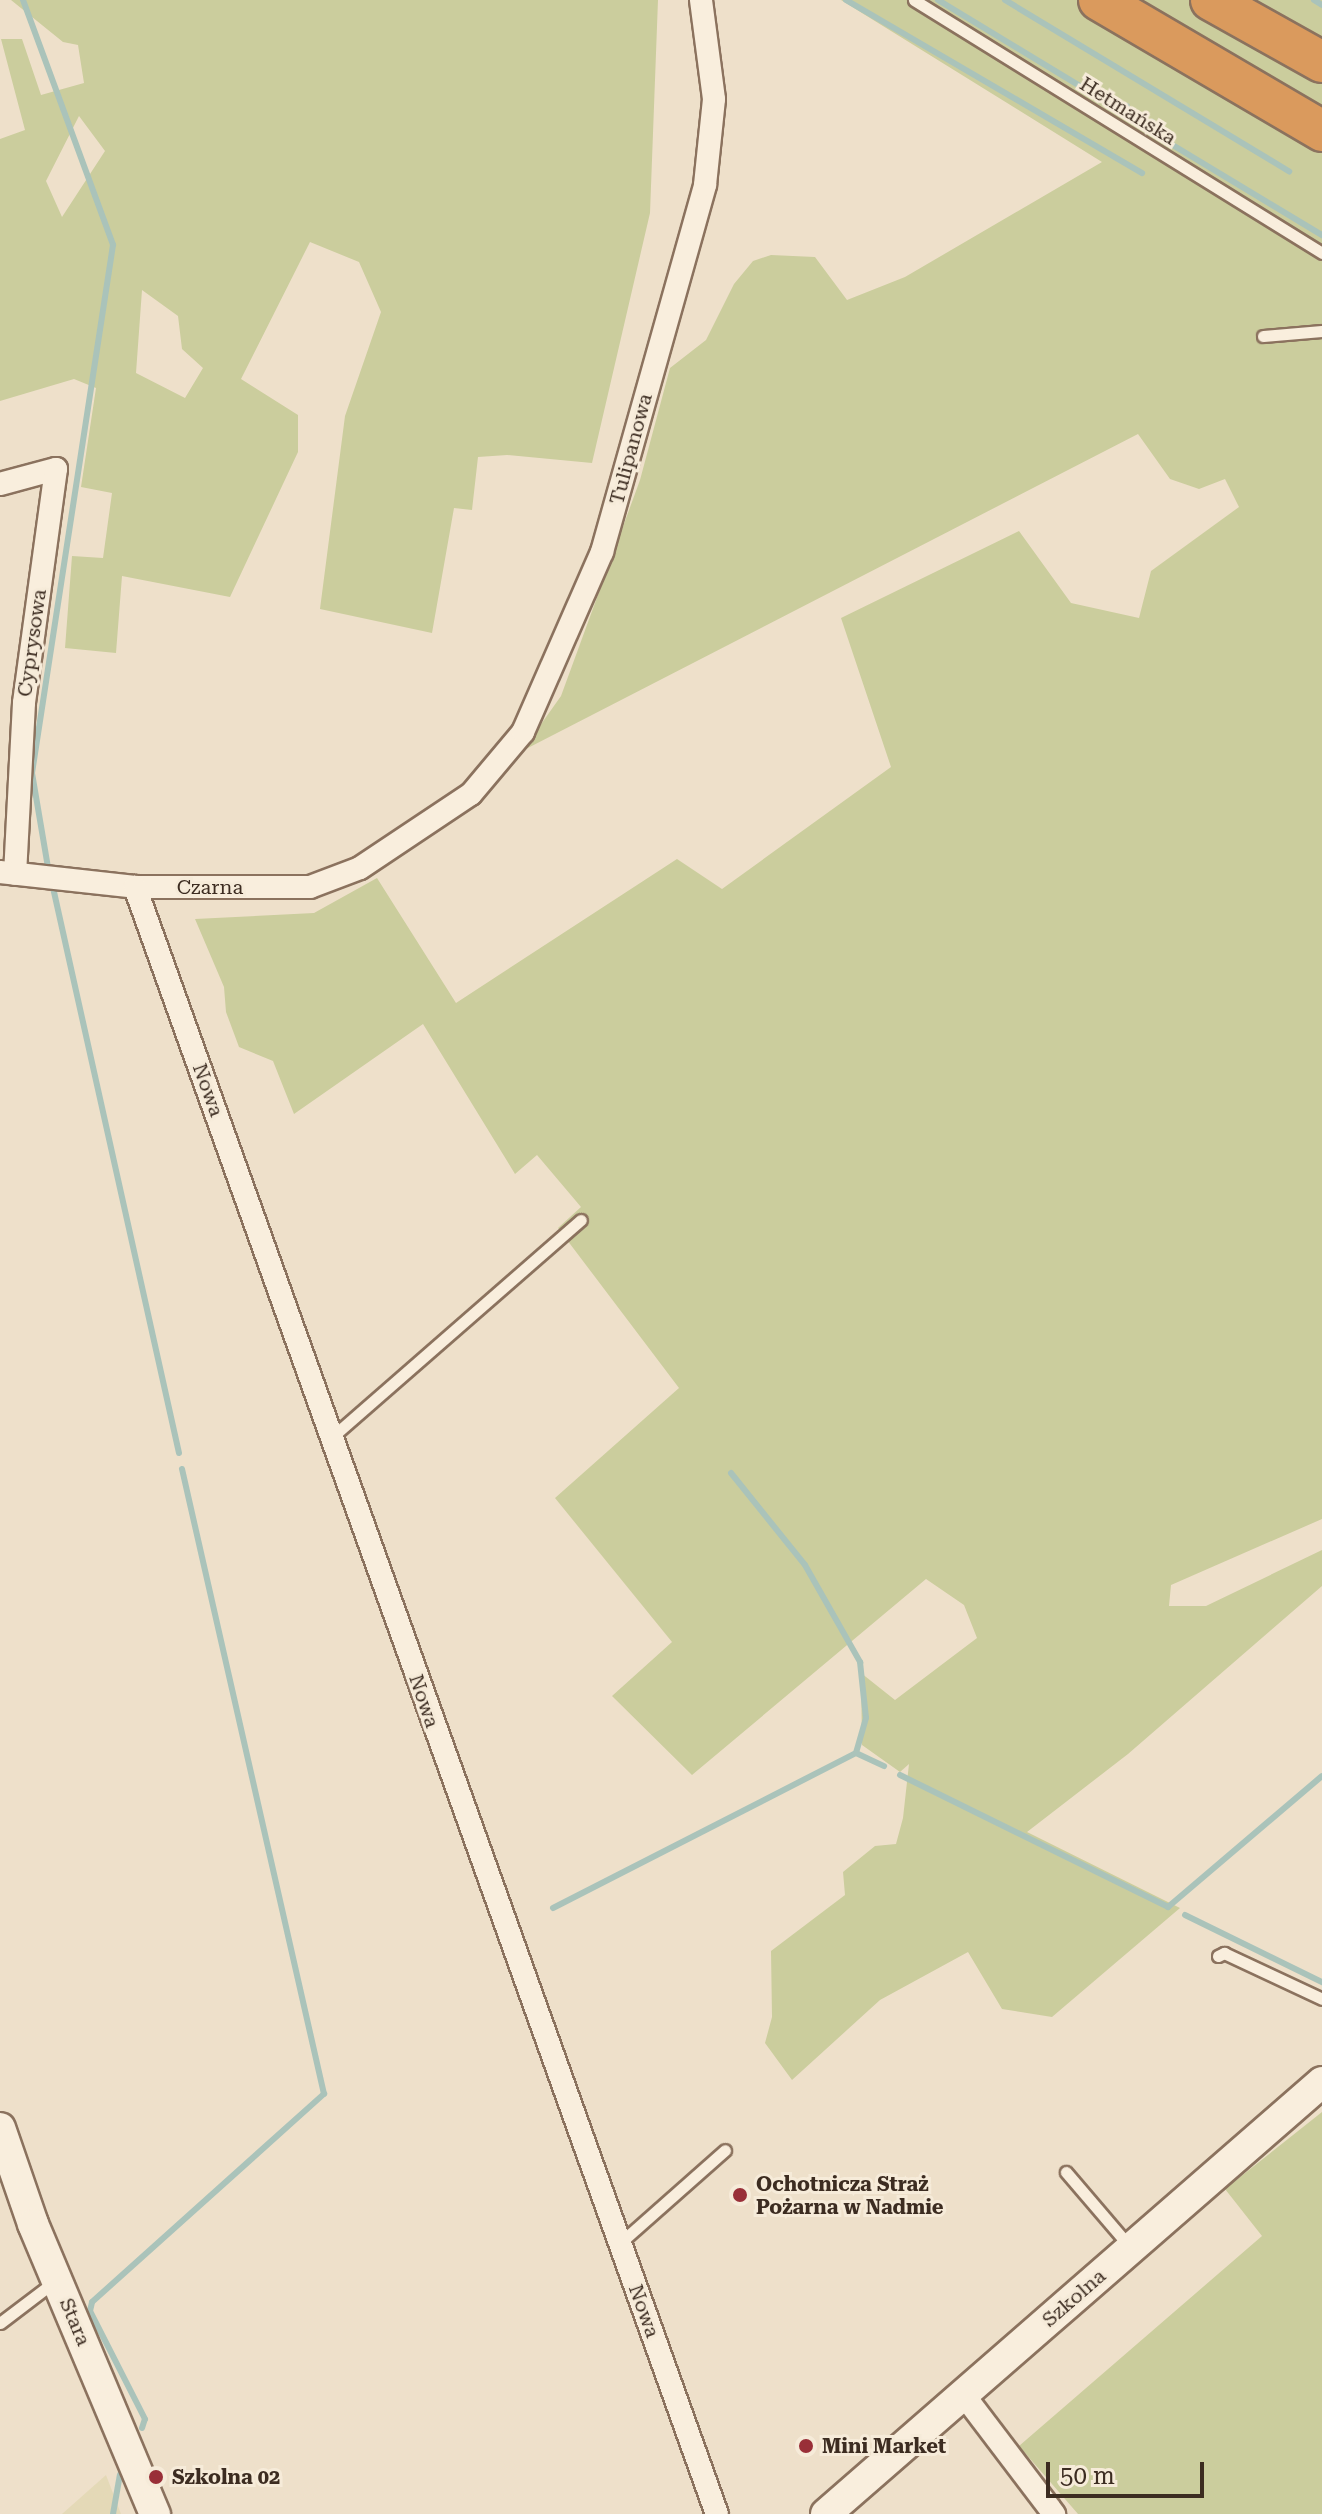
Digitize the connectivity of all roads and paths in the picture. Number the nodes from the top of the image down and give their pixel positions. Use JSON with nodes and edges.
{"nodes":[{"id":1,"x":701,"y":0,"type":"edge"},
{"id":2,"x":914,"y":0,"type":"edge"},
{"id":3,"x":1099,"y":0,"type":"edge"},
{"id":4,"x":1211,"y":0,"type":"edge"},
{"id":5,"x":1322,"y":62,"type":"edge"},
{"id":6,"x":1322,"y":131,"type":"edge"},
{"id":7,"x":1322,"y":253,"type":"edge"},
{"id":8,"x":1322,"y":331,"type":"edge"},
{"id":9,"x":1263,"y":336,"type":"dead end"},
{"id":10,"x":0,"y":484,"type":"edge"},
{"id":11,"x":410,"y":838,"type":"joint"},
{"id":12,"x":8,"y":873,"type":"edge"},
{"id":13,"x":135,"y":887,"type":"junction"},
{"id":14,"x":581,"y":1220,"type":"dead end"},
{"id":15,"x":332,"y":1437,"type":"junction"},
{"id":16,"x":1218,"y":1956,"type":"dead end"},
{"id":17,"x":1322,"y":1999,"type":"edge"},
{"id":18,"x":1322,"y":2082,"type":"edge"},
{"id":19,"x":0,"y":2128,"type":"edge"},
{"id":20,"x":725,"y":2150,"type":"dead end"},
{"id":21,"x":1066,"y":2172,"type":"dead end"},
{"id":22,"x":620,"y":2243,"type":"junction"},
{"id":23,"x":1131,"y":2248,"type":"junction"},
{"id":24,"x":57,"y":2279,"type":"junction"},
{"id":25,"x":0,"y":2323,"type":"edge"},
{"id":26,"x":963,"y":2394,"type":"junction"},
{"id":27,"x":155,"y":2514,"type":"edge"},
{"id":28,"x":717,"y":2514,"type":"edge"},
{"id":29,"x":826,"y":2514,"type":"edge"},
{"id":30,"x":1054,"y":2514,"type":"edge"}],
"edges":[{"from":1,"to":11,"type":"street","name":"Tulipanowa"},
{"from":2,"to":7,"type":"lane","name":"Hetmańska"},
{"from":3,"to":6,"type":"highway"},
{"from":4,"to":5,"type":"highway"},
{"from":8,"to":9,"type":"lane"},
{"from":10,"to":12,"type":"street","name":"Cyprysowa"},
{"from":11,"to":13,"type":"street","name":"Czarna"},
{"from":12,"to":13,"type":"street","name":"Czarna"},
{"from":13,"to":15,"type":"street","name":"Nowa"},
{"from":14,"to":15,"type":"lane"},
{"from":15,"to":22,"type":"street","name":"Nowa"},
{"from":16,"to":17,"type":"lane"},
{"from":18,"to":23,"type":"street","name":"Szkolna"},
{"from":19,"to":24,"type":"street","name":"Stara"},
{"from":20,"to":22,"type":"lane"},
{"from":21,"to":23,"type":"lane"},
{"from":22,"to":28,"type":"street","name":"Nowa"},
{"from":23,"to":26,"type":"street","name":"Szkolna"},
{"from":24,"to":25,"type":"lane"},
{"from":24,"to":27,"type":"street","name":"Stara"},
{"from":26,"to":29,"type":"street","name":"Szkolna"},
{"from":26,"to":30,"type":"street"}]}
